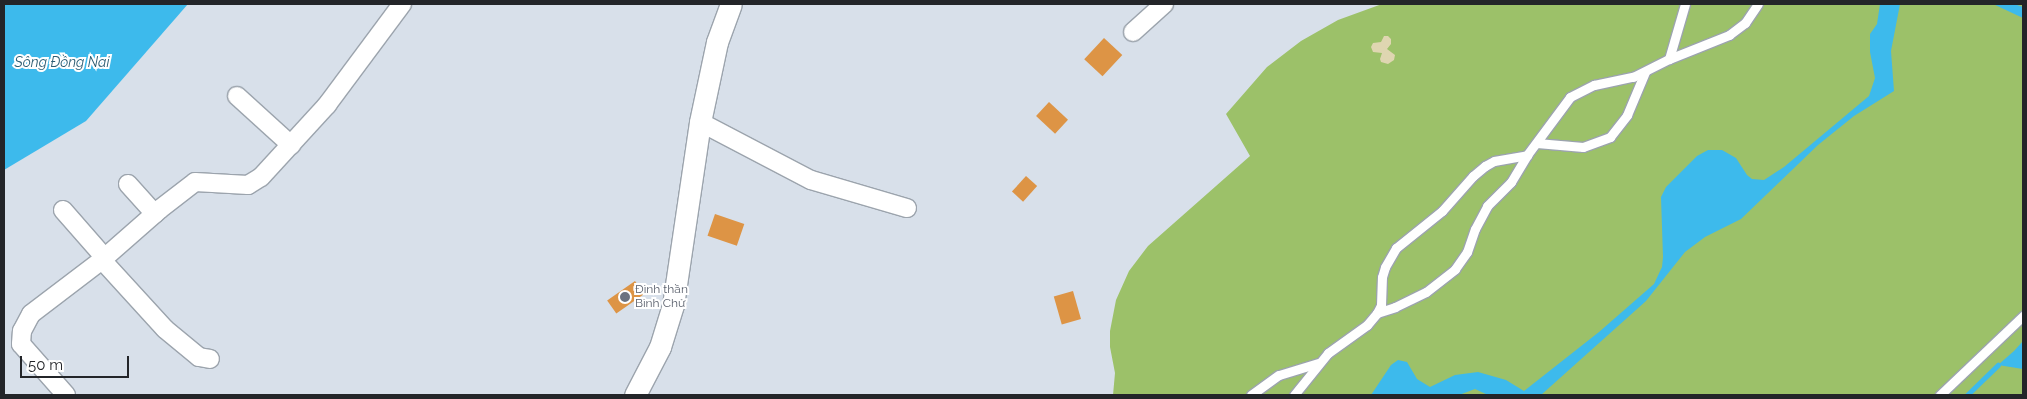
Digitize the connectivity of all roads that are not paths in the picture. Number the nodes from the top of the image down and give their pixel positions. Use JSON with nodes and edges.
{"nodes":[{"id":1,"x":402,"y":4,"type":"edge"},
{"id":2,"x":731,"y":4,"type":"edge"},
{"id":3,"x":1164,"y":4,"type":"edge"},
{"id":4,"x":1685,"y":4,"type":"edge"},
{"id":5,"x":1758,"y":4,"type":"edge"},
{"id":6,"x":1133,"y":32,"type":"dead end"},
{"id":7,"x":1669,"y":59,"type":"junction"},
{"id":8,"x":1645,"y":72,"type":"junction"},
{"id":9,"x":237,"y":96,"type":"dead end"},
{"id":10,"x":700,"y":122,"type":"junction"},
{"id":11,"x":1537,"y":143,"type":"junction"},
{"id":12,"x":290,"y":145,"type":"junction"},
{"id":13,"x":1527,"y":154,"type":"junction"},
{"id":14,"x":128,"y":184,"type":"dead end"},
{"id":15,"x":907,"y":208,"type":"dead end"},
{"id":16,"x":63,"y":210,"type":"dead end"},
{"id":17,"x":155,"y":214,"type":"junction"},
{"id":18,"x":103,"y":259,"type":"junction"},
{"id":19,"x":1377,"y":313,"type":"junction"},
{"id":20,"x":2023,"y":316,"type":"edge"},
{"id":21,"x":210,"y":359,"type":"dead end"},
{"id":22,"x":1318,"y":363,"type":"junction"},
{"id":23,"x":66,"y":395,"type":"edge"},
{"id":24,"x":635,"y":395,"type":"edge"},
{"id":25,"x":1251,"y":395,"type":"edge"},
{"id":26,"x":1294,"y":395,"type":"edge"},
{"id":27,"x":1940,"y":395,"type":"edge"}],
"edges":[{"from":1,"to":12,"type":"street"},
{"from":2,"to":10,"type":"street"},
{"from":3,"to":6,"type":"street"},
{"from":4,"to":7,"type":"lane"},
{"from":5,"to":7,"type":"lane"},
{"from":7,"to":8,"type":"lane"},
{"from":8,"to":11,"type":"lane"},
{"from":8,"to":11,"type":"lane"},
{"from":9,"to":12,"type":"street"},
{"from":10,"to":15,"type":"street"},
{"from":10,"to":24,"type":"street"},
{"from":11,"to":13,"type":"lane"},
{"from":12,"to":17,"type":"street"},
{"from":13,"to":19,"type":"lane"},
{"from":13,"to":19,"type":"lane"},
{"from":14,"to":17,"type":"street"},
{"from":16,"to":18,"type":"street"},
{"from":17,"to":18,"type":"street"},
{"from":18,"to":21,"type":"street"},
{"from":18,"to":23,"type":"street"},
{"from":19,"to":22,"type":"lane"},
{"from":20,"to":27,"type":"lane"},
{"from":22,"to":25,"type":"lane"},
{"from":22,"to":26,"type":"lane"}]}
